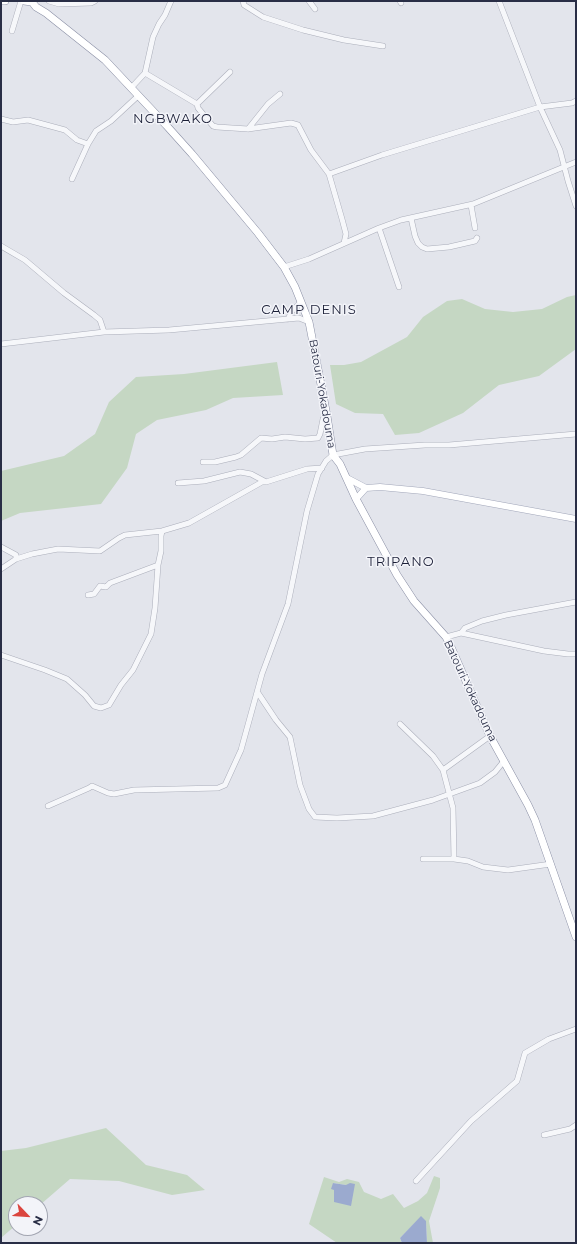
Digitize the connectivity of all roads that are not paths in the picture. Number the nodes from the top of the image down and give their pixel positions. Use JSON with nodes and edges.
{"nodes":[{"id":1,"x":1,"y":1,"type":"edge"},
{"id":2,"x":5,"y":1,"type":"edge"},
{"id":3,"x":21,"y":1,"type":"edge"},
{"id":4,"x":24,"y":1,"type":"edge"},
{"id":5,"x":32,"y":1,"type":"edge"},
{"id":6,"x":49,"y":1,"type":"edge"},
{"id":7,"x":95,"y":1,"type":"edge"},
{"id":8,"x":171,"y":1,"type":"edge"},
{"id":9,"x":243,"y":1,"type":"edge"},
{"id":10,"x":308,"y":1,"type":"edge"},
{"id":11,"x":499,"y":1,"type":"edge"},
{"id":12,"x":315,"y":9,"type":"dead end"},
{"id":13,"x":12,"y":31,"type":"dead end"},
{"id":14,"x":382,"y":46,"type":"dead end"},
{"id":15,"x":230,"y":72,"type":"dead end"},
{"id":16,"x":145,"y":73,"type":"junction"},
{"id":17,"x":131,"y":88,"type":"junction"},
{"id":18,"x":280,"y":94,"type":"dead end"},
{"id":19,"x":138,"y":96,"type":"junction"},
{"id":20,"x":576,"y":101,"type":"edge"},
{"id":21,"x":197,"y":104,"type":"junction"},
{"id":22,"x":540,"y":107,"type":"junction"},
{"id":23,"x":1,"y":119,"type":"edge"},
{"id":24,"x":248,"y":129,"type":"junction"},
{"id":25,"x":88,"y":144,"type":"junction"},
{"id":26,"x":576,"y":162,"type":"edge"},
{"id":27,"x":564,"y":166,"type":"junction"},
{"id":28,"x":329,"y":174,"type":"junction"},
{"id":29,"x":72,"y":180,"type":"dead end"},
{"id":30,"x":471,"y":205,"type":"junction"},
{"id":31,"x":576,"y":206,"type":"edge"},
{"id":32,"x":411,"y":218,"type":"junction"},
{"id":33,"x":379,"y":228,"type":"junction"},
{"id":34,"x":475,"y":228,"type":"dead end"},
{"id":35,"x":346,"y":234,"type":"junction"},
{"id":36,"x":477,"y":238,"type":"dead end"},
{"id":37,"x":352,"y":240,"type":"junction"},
{"id":38,"x":344,"y":243,"type":"junction"},
{"id":39,"x":1,"y":246,"type":"edge"},
{"id":40,"x":284,"y":267,"type":"junction"},
{"id":41,"x":399,"y":287,"type":"dead end"},
{"id":42,"x":301,"y":302,"type":"junction"},
{"id":43,"x":288,"y":318,"type":"junction"},
{"id":44,"x":309,"y":322,"type":"junction"},
{"id":45,"x":104,"y":332,"type":"junction"},
{"id":46,"x":1,"y":344,"type":"edge"},
{"id":47,"x":327,"y":416,"type":"junction"},
{"id":48,"x":576,"y":434,"type":"edge"},
{"id":49,"x":332,"y":455,"type":"junction"},
{"id":50,"x":203,"y":462,"type":"dead end"},
{"id":51,"x":322,"y":468,"type":"junction"},
{"id":52,"x":347,"y":478,"type":"junction"},
{"id":53,"x":266,"y":482,"type":"junction"},
{"id":54,"x":178,"y":483,"type":"dead end"},
{"id":55,"x":366,"y":488,"type":"junction"},
{"id":56,"x":356,"y":499,"type":"junction"},
{"id":57,"x":576,"y":519,"type":"edge"},
{"id":58,"x":162,"y":531,"type":"junction"},
{"id":59,"x":1,"y":547,"type":"edge"},
{"id":60,"x":16,"y":559,"type":"junction"},
{"id":61,"x":158,"y":565,"type":"junction"},
{"id":62,"x":1,"y":569,"type":"edge"},
{"id":63,"x":88,"y":595,"type":"dead end"},
{"id":64,"x":576,"y":602,"type":"edge"},
{"id":65,"x":461,"y":633,"type":"junction"},
{"id":66,"x":446,"y":637,"type":"junction"},
{"id":67,"x":576,"y":654,"type":"edge"},
{"id":68,"x":1,"y":655,"type":"edge"},
{"id":69,"x":258,"y":693,"type":"junction"},
{"id":70,"x":400,"y":724,"type":"dead end"},
{"id":71,"x":490,"y":736,"type":"junction"},
{"id":72,"x":504,"y":761,"type":"junction"},
{"id":73,"x":443,"y":770,"type":"junction"},
{"id":74,"x":450,"y":794,"type":"junction"},
{"id":75,"x":48,"y":806,"type":"dead end"},
{"id":76,"x":423,"y":859,"type":"dead end"},
{"id":77,"x":454,"y":860,"type":"junction"},
{"id":78,"x":551,"y":864,"type":"junction"},
{"id":79,"x":576,"y":937,"type":"edge"},
{"id":80,"x":576,"y":1029,"type":"edge"},
{"id":81,"x":576,"y":1125,"type":"edge"},
{"id":82,"x":544,"y":1135,"type":"dead end"},
{"id":83,"x":416,"y":1181,"type":"dead end"}],
"edges":[{"from":1,"to":2,"type":"highway"},
{"from":3,"to":13,"type":"street"},
{"from":4,"to":5,"type":"highway","name":"Batouri-Yokadouma"},
{"from":5,"to":17,"type":"highway","name":"Batouri-Yokadouma"},
{"from":6,"to":7,"type":"street"},
{"from":8,"to":16,"type":"street"},
{"from":9,"to":14,"type":"street"},
{"from":10,"to":12,"type":"street"},
{"from":11,"to":22,"type":"street"},
{"from":15,"to":21,"type":"street"},
{"from":16,"to":17,"type":"street"},
{"from":16,"to":21,"type":"street"},
{"from":17,"to":19,"type":"highway","name":"Batouri-Yokadouma"},
{"from":18,"to":24,"type":"street"},
{"from":19,"to":25,"type":"street"},
{"from":19,"to":40,"type":"highway","name":"Batouri-Yokadouma"},
{"from":20,"to":22,"type":"street"},
{"from":21,"to":24,"type":"street"},
{"from":22,"to":27,"type":"street"},
{"from":22,"to":28,"type":"street"},
{"from":23,"to":25,"type":"street"},
{"from":24,"to":28,"type":"street"},
{"from":25,"to":29,"type":"street"},
{"from":26,"to":27,"type":"street"},
{"from":27,"to":30,"type":"street"},
{"from":27,"to":31,"type":"street"},
{"from":28,"to":35,"type":"street"},
{"from":30,"to":32,"type":"street"},
{"from":30,"to":34,"type":"street"},
{"from":32,"to":33,"type":"street"},
{"from":32,"to":36,"type":"street"},
{"from":33,"to":37,"type":"street"},
{"from":33,"to":41,"type":"street"},
{"from":35,"to":37,"type":"street"},
{"from":35,"to":38,"type":"street"},
{"from":37,"to":38,"type":"street"},
{"from":38,"to":40,"type":"street"},
{"from":39,"to":45,"type":"street"},
{"from":40,"to":42,"type":"highway","name":"Batouri-Yokadouma"},
{"from":42,"to":43,"type":"street"},
{"from":42,"to":44,"type":"highway","name":"Batouri-Yokadouma"},
{"from":43,"to":44,"type":"street"},
{"from":43,"to":45,"type":"street"},
{"from":44,"to":47,"type":"highway","name":"Batouri-Yokadouma"},
{"from":45,"to":46,"type":"street"},
{"from":47,"to":49,"type":"highway","name":"Batouri-Yokadouma"},
{"from":47,"to":50,"type":"street"},
{"from":48,"to":49,"type":"street"},
{"from":49,"to":51,"type":"street"},
{"from":49,"to":52,"type":"highway","name":"Batouri-Yokadouma"},
{"from":51,"to":53,"type":"street"},
{"from":51,"to":69,"type":"street"},
{"from":52,"to":55,"type":"main road"},
{"from":52,"to":56,"type":"highway","name":"Batouri-Yokadouma"},
{"from":53,"to":54,"type":"street"},
{"from":53,"to":58,"type":"street"},
{"from":55,"to":56,"type":"main road"},
{"from":55,"to":57,"type":"main road"},
{"from":56,"to":66,"type":"highway","name":"Batouri-Yokadouma"},
{"from":58,"to":60,"type":"street"},
{"from":58,"to":61,"type":"street"},
{"from":59,"to":60,"type":"street"},
{"from":60,"to":62,"type":"street"},
{"from":61,"to":63,"type":"street"},
{"from":61,"to":68,"type":"street"},
{"from":64,"to":65,"type":"street"},
{"from":65,"to":66,"type":"street"},
{"from":65,"to":67,"type":"street"},
{"from":66,"to":71,"type":"highway","name":"Batouri-Yokadouma"},
{"from":69,"to":74,"type":"street"},
{"from":69,"to":75,"type":"street"},
{"from":70,"to":73,"type":"street"},
{"from":71,"to":72,"type":"highway","name":"Batouri-Yokadouma"},
{"from":71,"to":73,"type":"street"},
{"from":72,"to":74,"type":"street"},
{"from":72,"to":78,"type":"highway","name":"Batouri-Yokadouma"},
{"from":73,"to":74,"type":"street"},
{"from":74,"to":77,"type":"street"},
{"from":76,"to":77,"type":"street"},
{"from":77,"to":78,"type":"street"},
{"from":78,"to":79,"type":"highway","name":"Batouri-Yokadouma"},
{"from":80,"to":83,"type":"street"},
{"from":81,"to":82,"type":"street"}]}
